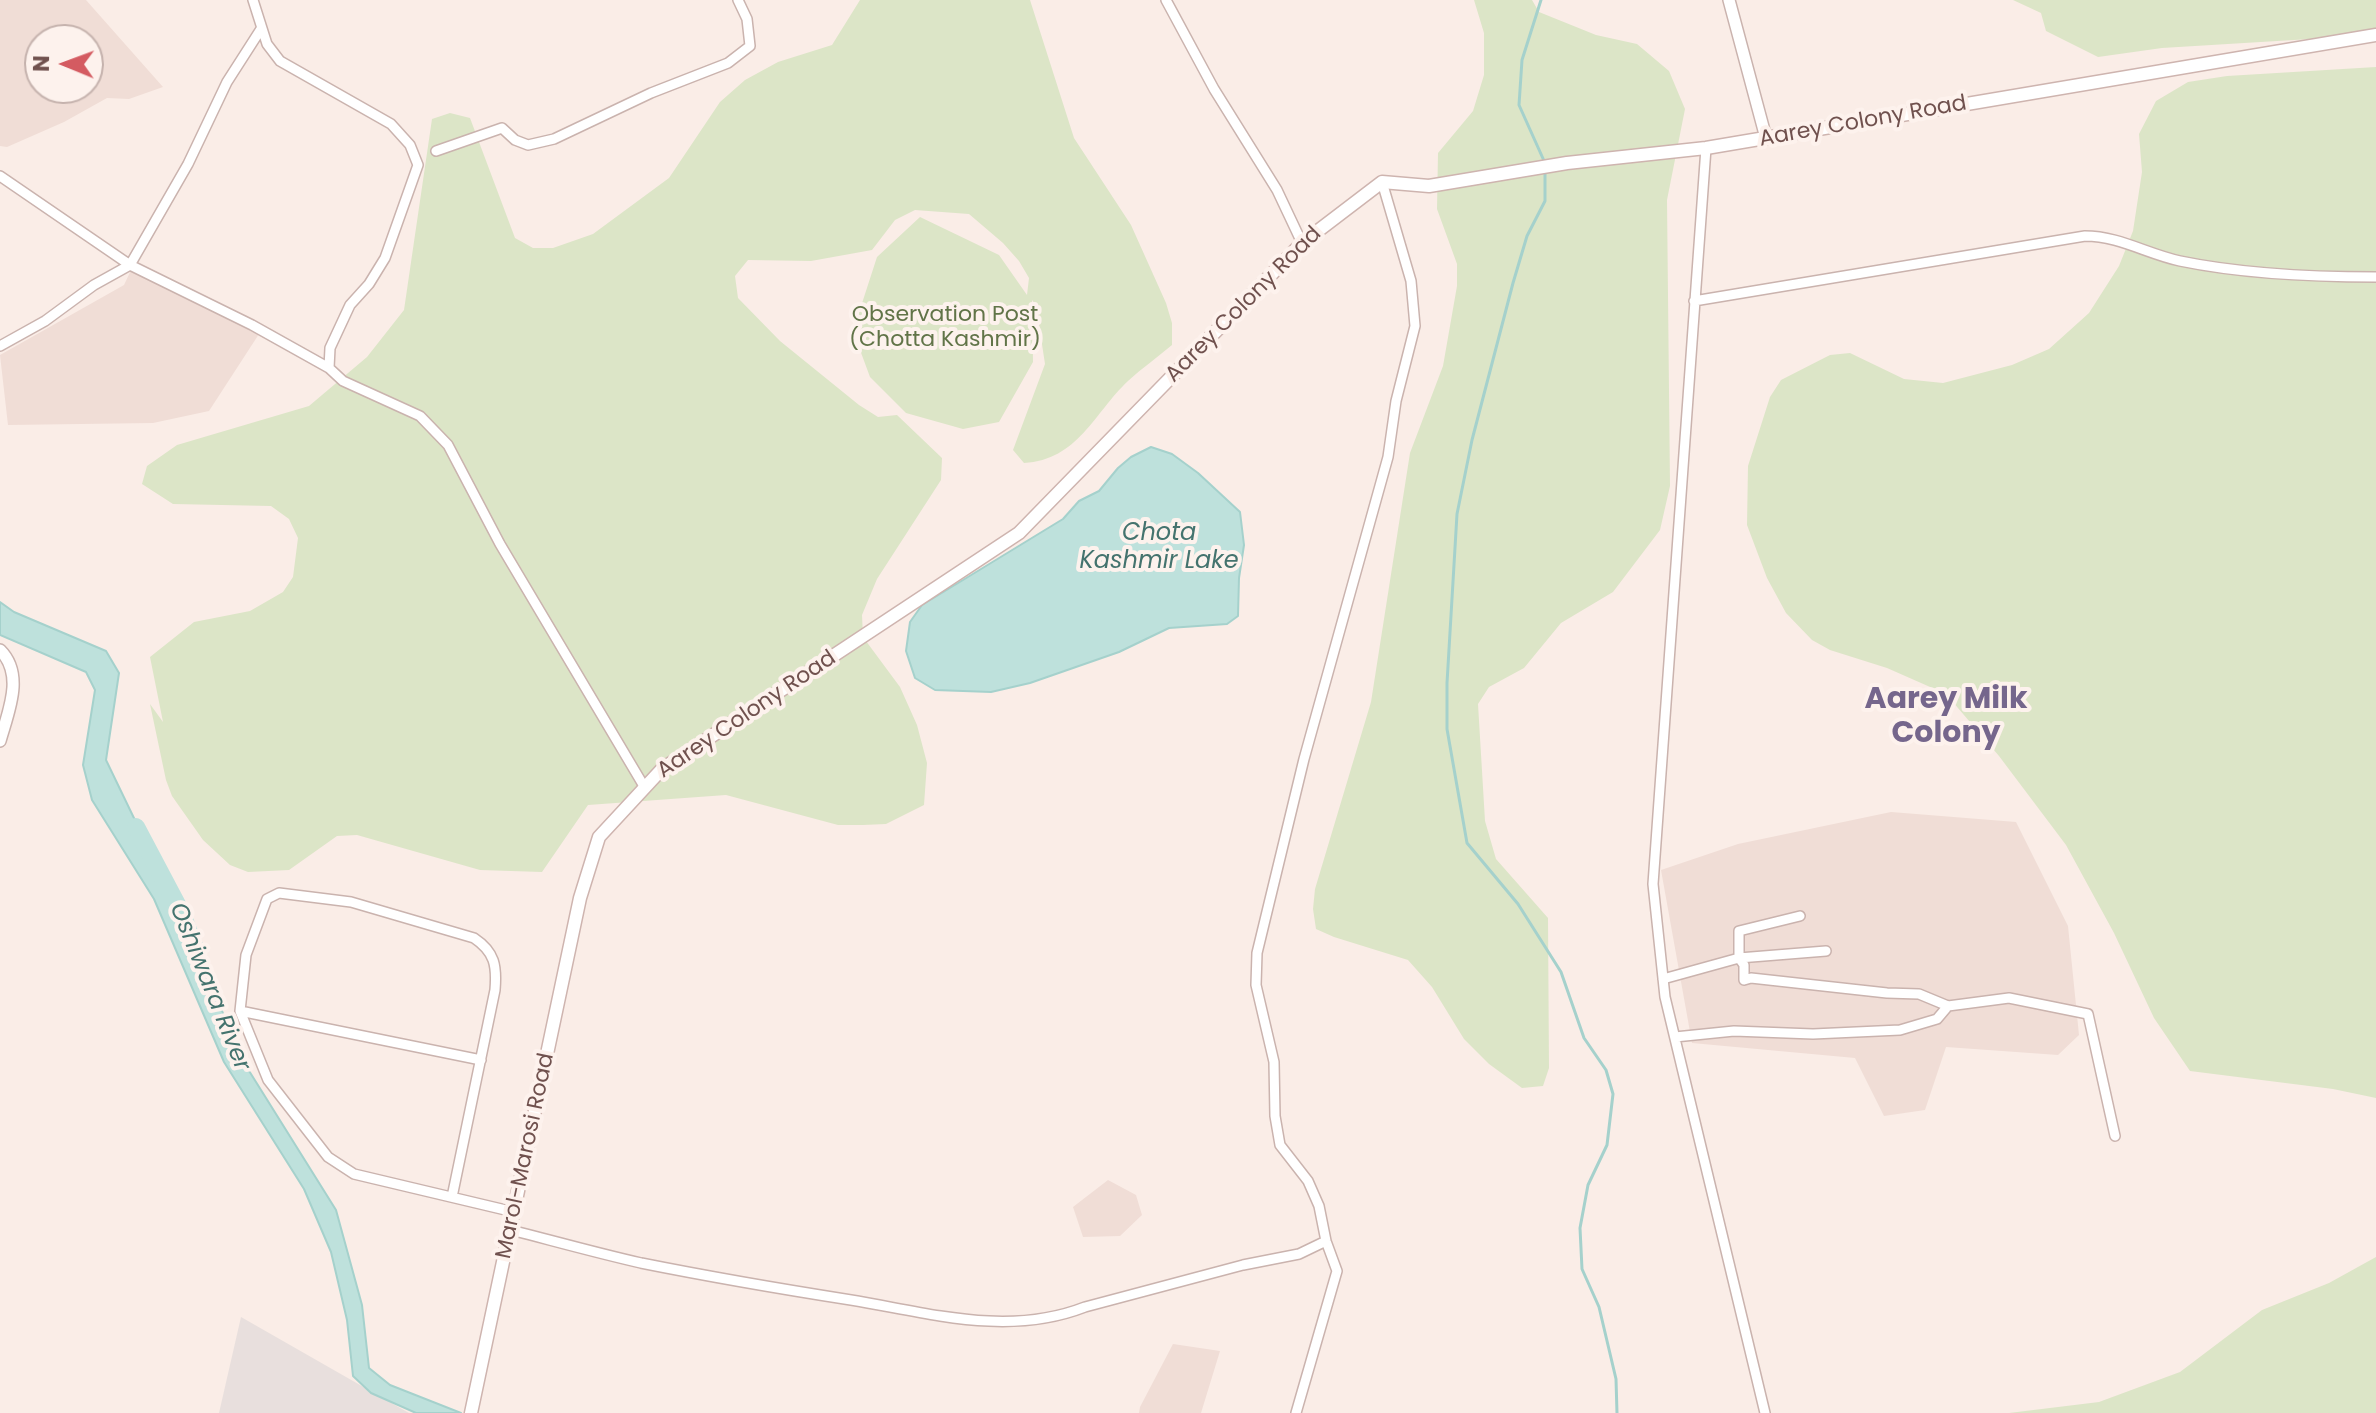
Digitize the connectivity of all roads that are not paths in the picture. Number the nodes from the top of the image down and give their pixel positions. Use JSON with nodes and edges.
{"nodes":[{"id":1,"x":253,"y":0,"type":"edge"},
{"id":2,"x":738,"y":0,"type":"edge"},
{"id":3,"x":1166,"y":0,"type":"edge"},
{"id":4,"x":1729,"y":0,"type":"edge"},
{"id":5,"x":261,"y":29,"type":"junction"},
{"id":6,"x":2376,"y":35,"type":"edge"},
{"id":7,"x":1766,"y":138,"type":"junction"},
{"id":8,"x":1706,"y":148,"type":"junction"},
{"id":9,"x":436,"y":151,"type":"dead end"},
{"id":10,"x":0,"y":176,"type":"edge"},
{"id":11,"x":1382,"y":182,"type":"junction"},
{"id":12,"x":1302,"y":243,"type":"junction"},
{"id":13,"x":130,"y":265,"type":"junction"},
{"id":14,"x":2376,"y":277,"type":"edge"},
{"id":15,"x":1694,"y":301,"type":"junction"},
{"id":16,"x":0,"y":346,"type":"edge"},
{"id":17,"x":329,"y":368,"type":"junction"},
{"id":18,"x":0,"y":650,"type":"edge"},
{"id":19,"x":0,"y":741,"type":"edge"},
{"id":20,"x":645,"y":788,"type":"junction"},
{"id":21,"x":580,"y":898,"type":"joint"},
{"id":22,"x":1800,"y":916,"type":"dead end"},
{"id":23,"x":1826,"y":951,"type":"dead end"},
{"id":24,"x":1739,"y":958,"type":"junction"},
{"id":25,"x":1663,"y":979,"type":"junction"},
{"id":26,"x":1948,"y":1006,"type":"junction"},
{"id":27,"x":240,"y":1011,"type":"junction"},
{"id":28,"x":1675,"y":1037,"type":"junction"},
{"id":29,"x":481,"y":1060,"type":"junction"},
{"id":30,"x":2115,"y":1136,"type":"dead end"},
{"id":31,"x":452,"y":1197,"type":"junction"},
{"id":32,"x":514,"y":1212,"type":"junction"},
{"id":33,"x":511,"y":1230,"type":"junction"},
{"id":34,"x":1326,"y":1241,"type":"junction"},
{"id":35,"x":471,"y":1413,"type":"edge"},
{"id":36,"x":1296,"y":1413,"type":"edge"},
{"id":37,"x":1765,"y":1413,"type":"edge"}],
"edges":[{"from":1,"to":5,"type":"street"},
{"from":2,"to":9,"type":"street"},
{"from":3,"to":12,"type":"street"},
{"from":4,"to":7,"type":"street"},
{"from":5,"to":13,"type":"street"},
{"from":5,"to":17,"type":"street"},
{"from":6,"to":7,"type":"main road","name":"Aarey Colony Road"},
{"from":7,"to":8,"type":"main road","name":"Aarey Colony Road"},
{"from":8,"to":11,"type":"main road","name":"Aarey Colony Road"},
{"from":8,"to":15,"type":"street"},
{"from":10,"to":13,"type":"street"},
{"from":11,"to":12,"type":"main road","name":"Aarey Colony Road"},
{"from":11,"to":34,"type":"street"},
{"from":12,"to":20,"type":"main road","name":"Aarey Colony Road"},
{"from":13,"to":16,"type":"street"},
{"from":13,"to":17,"type":"street"},
{"from":14,"to":15,"type":"street"},
{"from":15,"to":25,"type":"street"},
{"from":17,"to":20,"type":"street"},
{"from":18,"to":19,"type":"street"},
{"from":20,"to":21,"type":"main road","name":"Aarey Colony Road"},
{"from":21,"to":32,"type":"main road","name":"Marol-Marosi Road"},
{"from":22,"to":24,"type":"street"},
{"from":23,"to":24,"type":"street"},
{"from":24,"to":25,"type":"street"},
{"from":24,"to":26,"type":"street"},
{"from":25,"to":28,"type":"street"},
{"from":26,"to":28,"type":"street"},
{"from":26,"to":30,"type":"street"},
{"from":27,"to":29,"type":"street"},
{"from":27,"to":29,"type":"street"},
{"from":27,"to":31,"type":"street"},
{"from":28,"to":37,"type":"street"},
{"from":29,"to":31,"type":"street"},
{"from":31,"to":32,"type":"street"},
{"from":32,"to":33,"type":"main road","name":"Marol-Marosi Road"},
{"from":33,"to":34,"type":"street"},
{"from":33,"to":35,"type":"main road","name":"Marol-Marosi Road"},
{"from":34,"to":36,"type":"street"}]}
